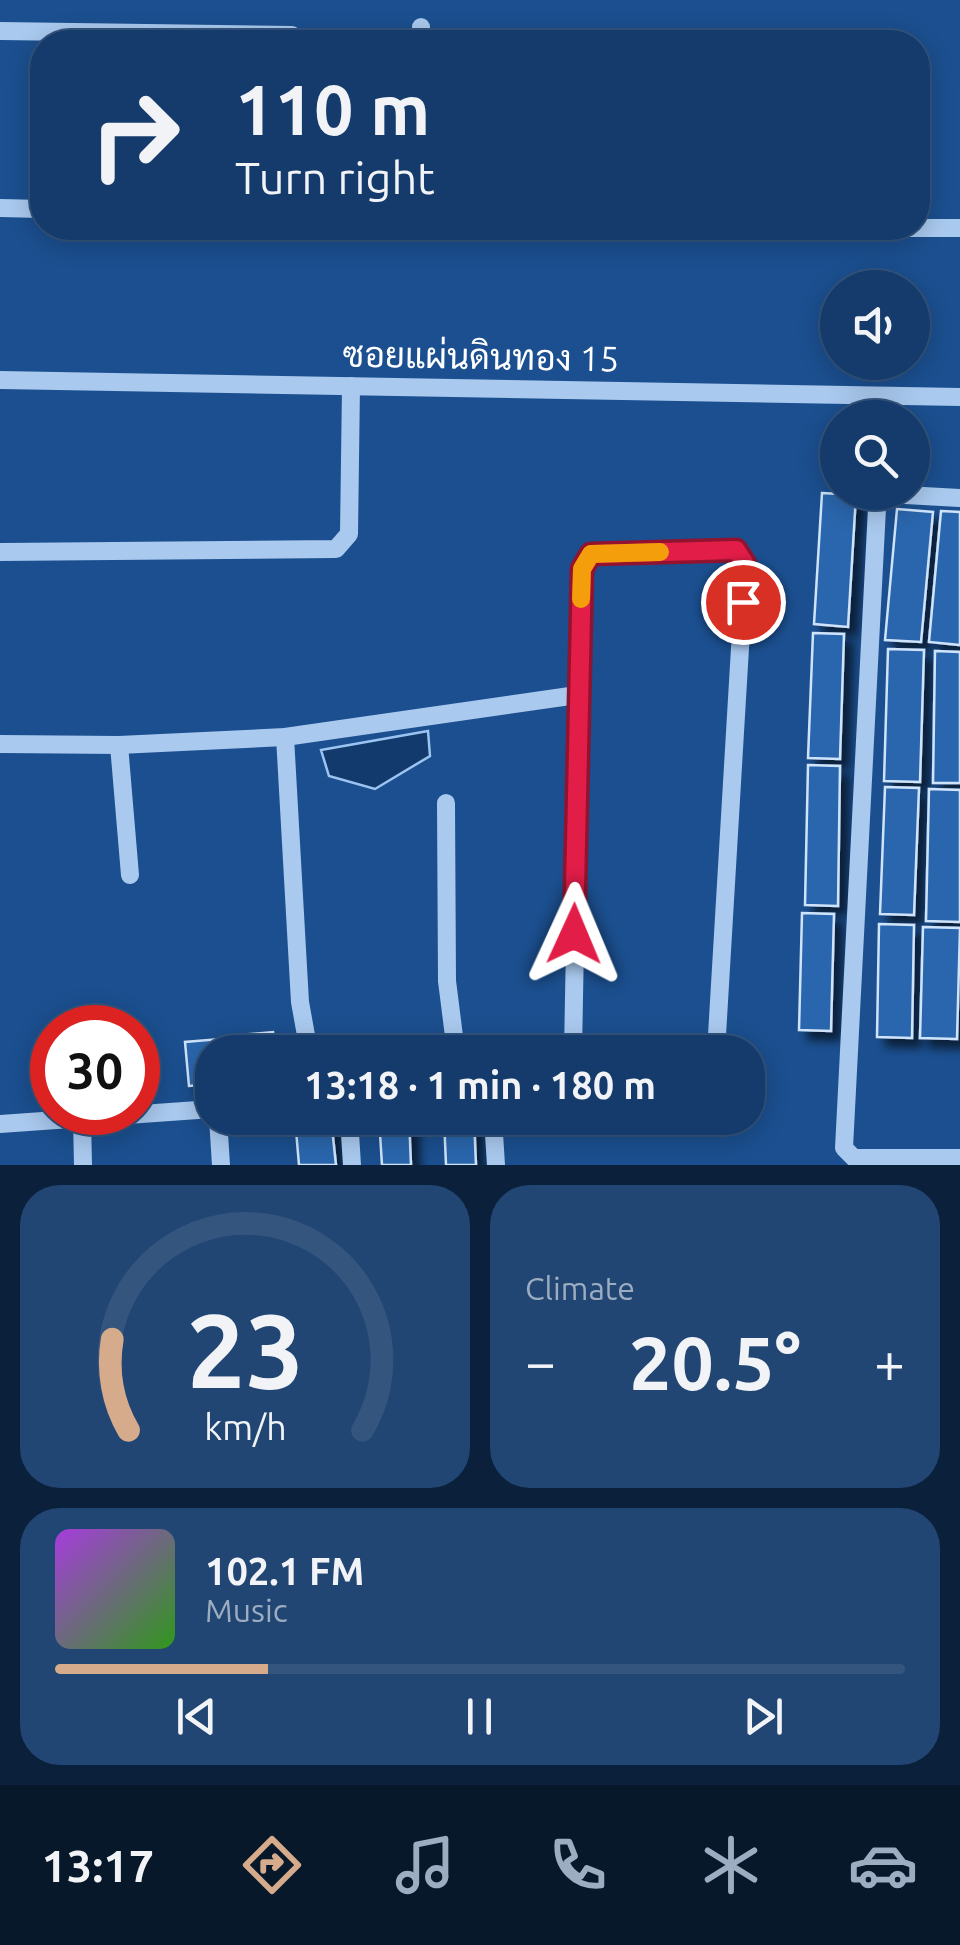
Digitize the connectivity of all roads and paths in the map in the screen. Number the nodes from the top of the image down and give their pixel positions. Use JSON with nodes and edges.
{"nodes":[{"id":1,"x":0,"y":30,"type":"edge"},
{"id":2,"x":30,"y":31,"type":"edge"},
{"id":3,"x":0,"y":208,"type":"edge"},
{"id":4,"x":30,"y":209,"type":"edge"},
{"id":5,"x":930,"y":228,"type":"edge"},
{"id":6,"x":960,"y":228,"type":"edge"},
{"id":7,"x":0,"y":380,"type":"edge"},
{"id":8,"x":351,"y":386,"type":"junction"},
{"id":9,"x":960,"y":397,"type":"edge"},
{"id":10,"x":960,"y":498,"type":"edge"},
{"id":11,"x":0,"y":552,"type":"edge"},
{"id":12,"x":577,"y":696,"type":"junction"},
{"id":13,"x":285,"y":737,"type":"junction"},
{"id":14,"x":0,"y":744,"type":"edge"},
{"id":15,"x":119,"y":744,"type":"junction"},
{"id":16,"x":446,"y":803,"type":"dead end"},
{"id":17,"x":130,"y":875,"type":"dead end"},
{"id":18,"x":306,"y":1035,"type":"edge"},
{"id":19,"x":454,"y":1035,"type":"edge"},
{"id":20,"x":573,"y":1035,"type":"edge"},
{"id":21,"x":717,"y":1035,"type":"edge"},
{"id":22,"x":195,"y":1110,"type":"edge"},
{"id":23,"x":160,"y":1113,"type":"edge"},
{"id":24,"x":30,"y":1122,"type":"edge"},
{"id":25,"x":0,"y":1124,"type":"edge"},
{"id":26,"x":82,"y":1135,"type":"edge"},
{"id":27,"x":219,"y":1135,"type":"edge"},
{"id":28,"x":350,"y":1135,"type":"edge"},
{"id":29,"x":494,"y":1135,"type":"edge"},
{"id":30,"x":960,"y":1158,"type":"edge"},
{"id":31,"x":83,"y":1165,"type":"edge"},
{"id":32,"x":221,"y":1165,"type":"edge"},
{"id":33,"x":352,"y":1165,"type":"edge"},
{"id":34,"x":496,"y":1165,"type":"edge"}],
"edges":[{"from":1,"to":2,"type":"street"},
{"from":3,"to":4,"type":"street"},
{"from":5,"to":6,"type":"street"},
{"from":7,"to":8,"type":"street","name":"ซอยแผ่นดินทอง 15"},
{"from":8,"to":9,"type":"street","name":"ซอยแผ่นดินทอง 15"},
{"from":8,"to":11,"type":"street"},
{"from":10,"to":30,"type":"street"},
{"from":12,"to":13,"type":"street"},
{"from":12,"to":20,"type":"street"},
{"from":12,"to":21,"type":"street"},
{"from":13,"to":15,"type":"street"},
{"from":13,"to":18,"type":"street"},
{"from":14,"to":15,"type":"street"},
{"from":15,"to":17,"type":"street"},
{"from":16,"to":19,"type":"street"},
{"from":22,"to":23,"type":"street"},
{"from":24,"to":25,"type":"street"},
{"from":26,"to":31,"type":"street"},
{"from":27,"to":32,"type":"street"},
{"from":28,"to":33,"type":"street"},
{"from":29,"to":34,"type":"street"}]}
